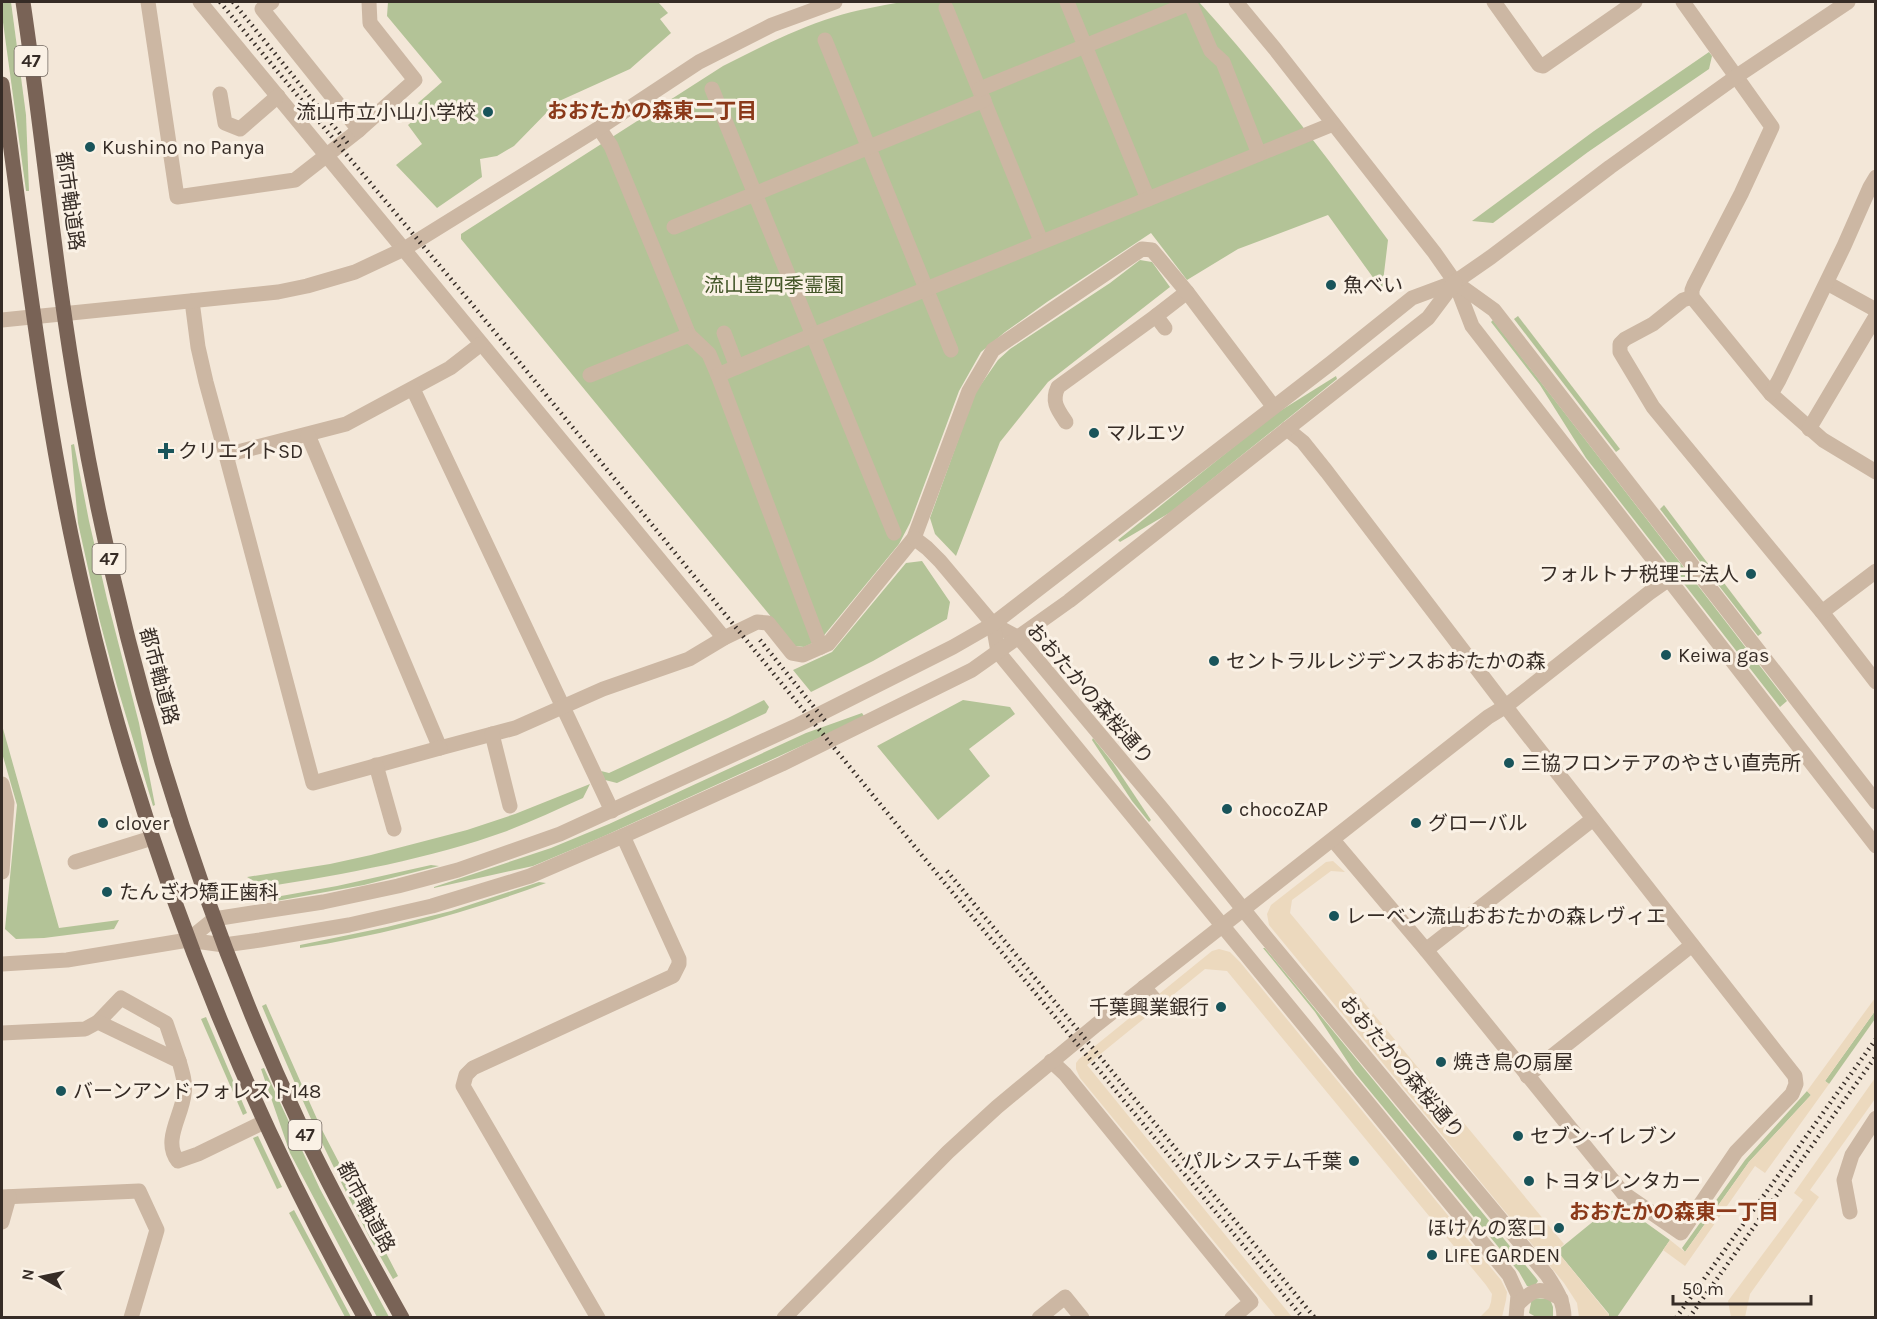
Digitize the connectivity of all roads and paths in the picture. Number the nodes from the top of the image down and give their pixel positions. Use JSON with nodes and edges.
{"nodes":[{"id":1,"x":23,"y":2,"type":"edge"},
{"id":2,"x":148,"y":2,"type":"edge"},
{"id":3,"x":200,"y":2,"type":"edge"},
{"id":4,"x":272,"y":2,"type":"edge"},
{"id":5,"x":369,"y":2,"type":"edge"},
{"id":6,"x":835,"y":2,"type":"edge"},
{"id":7,"x":1067,"y":2,"type":"edge"},
{"id":8,"x":1236,"y":2,"type":"edge"},
{"id":9,"x":1494,"y":2,"type":"edge"},
{"id":10,"x":1635,"y":2,"type":"edge"},
{"id":11,"x":1683,"y":2,"type":"edge"},
{"id":12,"x":1848,"y":2,"type":"edge"},
{"id":13,"x":1190,"y":3,"type":"edge"},
{"id":14,"x":946,"y":8,"type":"dead end"},
{"id":15,"x":825,"y":40,"type":"dead end"},
{"id":16,"x":1085,"y":47,"type":"junction"},
{"id":17,"x":1737,"y":76,"type":"junction"},
{"id":18,"x":2,"y":84,"type":"edge"},
{"id":19,"x":712,"y":89,"type":"dead end"},
{"id":20,"x":220,"y":93,"type":"dead end"},
{"id":21,"x":982,"y":94,"type":"junction"},
{"id":22,"x":278,"y":96,"type":"junction"},
{"id":23,"x":1334,"y":124,"type":"junction"},
{"id":24,"x":599,"y":128,"type":"junction"},
{"id":25,"x":358,"y":130,"type":"junction"},
{"id":26,"x":869,"y":147,"type":"junction"},
{"id":27,"x":326,"y":154,"type":"junction"},
{"id":28,"x":1259,"y":154,"type":"junction"},
{"id":29,"x":1875,"y":177,"type":"edge"},
{"id":30,"x":756,"y":193,"type":"junction"},
{"id":31,"x":1148,"y":199,"type":"junction"},
{"id":32,"x":674,"y":227,"type":"dead end"},
{"id":33,"x":1041,"y":242,"type":"junction"},
{"id":34,"x":404,"y":249,"type":"junction"},
{"id":35,"x":1455,"y":282,"type":"junction"},
{"id":36,"x":1827,"y":283,"type":"junction"},
{"id":37,"x":928,"y":289,"type":"junction"},
{"id":38,"x":1187,"y":292,"type":"junction"},
{"id":39,"x":1692,"y":297,"type":"junction"},
{"id":40,"x":192,"y":301,"type":"junction"},
{"id":41,"x":1875,"y":310,"type":"edge"},
{"id":42,"x":65,"y":314,"type":"junction"},
{"id":43,"x":1875,"y":316,"type":"edge"},
{"id":44,"x":33,"y":317,"type":"junction"},
{"id":45,"x":2,"y":320,"type":"edge"},
{"id":46,"x":724,"y":333,"type":"dead end"},
{"id":47,"x":689,"y":335,"type":"junction"},
{"id":48,"x":813,"y":335,"type":"junction"},
{"id":49,"x":481,"y":344,"type":"junction"},
{"id":50,"x":951,"y":350,"type":"dead end"},
{"id":51,"x":737,"y":367,"type":"junction"},
{"id":52,"x":590,"y":375,"type":"dead end"},
{"id":53,"x":718,"y":375,"type":"junction"},
{"id":54,"x":413,"y":389,"type":"junction"},
{"id":55,"x":1771,"y":394,"type":"junction"},
{"id":56,"x":1274,"y":406,"type":"junction"},
{"id":57,"x":1066,"y":422,"type":"dead end"},
{"id":58,"x":1287,"y":429,"type":"junction"},
{"id":59,"x":1809,"y":429,"type":"junction"},
{"id":60,"x":308,"y":435,"type":"junction"},
{"id":61,"x":226,"y":455,"type":"junction"},
{"id":62,"x":1875,"y":472,"type":"edge"},
{"id":63,"x":894,"y":533,"type":"dead end"},
{"id":64,"x":914,"y":538,"type":"junction"},
{"id":65,"x":1874,"y":574,"type":"edge"},
{"id":66,"x":1669,"y":579,"type":"junction"},
{"id":67,"x":1822,"y":612,"type":"junction"},
{"id":68,"x":993,"y":624,"type":"junction"},
{"id":69,"x":724,"y":638,"type":"junction"},
{"id":70,"x":1018,"y":638,"type":"junction"},
{"id":71,"x":821,"y":646,"type":"junction"},
{"id":72,"x":998,"y":652,"type":"junction"},
{"id":73,"x":1875,"y":682,"type":"edge"},
{"id":74,"x":1506,"y":706,"type":"junction"},
{"id":75,"x":564,"y":708,"type":"junction"},
{"id":76,"x":492,"y":734,"type":"junction"},
{"id":77,"x":440,"y":748,"type":"junction"},
{"id":78,"x":376,"y":765,"type":"junction"},
{"id":79,"x":2,"y":784,"type":"edge"},
{"id":80,"x":1875,"y":802,"type":"edge"},
{"id":81,"x":510,"y":806,"type":"dead end"},
{"id":82,"x":612,"y":811,"type":"junction"},
{"id":83,"x":1593,"y":819,"type":"junction"},
{"id":84,"x":394,"y":829,"type":"dead end"},
{"id":85,"x":623,"y":837,"type":"junction"},
{"id":86,"x":152,"y":838,"type":"junction"},
{"id":87,"x":1333,"y":840,"type":"junction"},
{"id":88,"x":1875,"y":846,"type":"edge"},
{"id":89,"x":75,"y":862,"type":"dead end"},
{"id":90,"x":2,"y":872,"type":"edge"},
{"id":91,"x":1243,"y":908,"type":"junction"},
{"id":92,"x":214,"y":919,"type":"junction"},
{"id":93,"x":1223,"y":925,"type":"junction"},
{"id":94,"x":188,"y":940,"type":"junction"},
{"id":95,"x":224,"y":945,"type":"junction"},
{"id":96,"x":1692,"y":945,"type":"junction"},
{"id":97,"x":1426,"y":950,"type":"junction"},
{"id":98,"x":2,"y":964,"type":"edge"},
{"id":99,"x":1144,"y":987,"type":"junction"},
{"id":100,"x":1160,"y":1006,"type":"dead end"},
{"id":101,"x":98,"y":1022,"type":"junction"},
{"id":102,"x":2,"y":1033,"type":"edge"},
{"id":103,"x":179,"y":1061,"type":"junction"},
{"id":104,"x":1051,"y":1061,"type":"junction"},
{"id":105,"x":1527,"y":1076,"type":"junction"},
{"id":106,"x":1875,"y":1118,"type":"edge"},
{"id":107,"x":264,"y":1122,"type":"junction"},
{"id":108,"x":5,"y":1197,"type":"edge"},
{"id":109,"x":1850,"y":1212,"type":"dead end"},
{"id":110,"x":2,"y":1222,"type":"edge"},
{"id":111,"x":1561,"y":1299,"type":"junction"},
{"id":112,"x":1519,"y":1313,"type":"edge"},
{"id":113,"x":131,"y":1317,"type":"edge"},
{"id":114,"x":365,"y":1317,"type":"edge"},
{"id":115,"x":402,"y":1317,"type":"edge"},
{"id":116,"x":598,"y":1317,"type":"edge"},
{"id":117,"x":784,"y":1317,"type":"edge"},
{"id":118,"x":1039,"y":1317,"type":"edge"},
{"id":119,"x":1082,"y":1317,"type":"edge"},
{"id":120,"x":1232,"y":1317,"type":"edge"},
{"id":121,"x":1564,"y":1317,"type":"edge"}],
"edges":[{"from":1,"to":42,"type":"main road","name":"都市軸道路","number":"47"},
{"from":2,"to":27,"type":"street"},
{"from":3,"to":22,"type":"street"},
{"from":4,"to":25,"type":"street"},
{"from":5,"to":25,"type":"street"},
{"from":6,"to":24,"type":"street"},
{"from":7,"to":16,"type":"street"},
{"from":8,"to":23,"type":"street"},
{"from":9,"to":10,"type":"street"},
{"from":11,"to":17,"type":"street"},
{"from":12,"to":17,"type":"street"},
{"from":13,"to":16,"type":"street"},
{"from":13,"to":28,"type":"street"},
{"from":14,"to":21,"type":"street"},
{"from":15,"to":26,"type":"street"},
{"from":16,"to":21,"type":"street"},
{"from":16,"to":31,"type":"street"},
{"from":17,"to":35,"type":"street"},
{"from":17,"to":39,"type":"street"},
{"from":18,"to":44,"type":"main road","number":"47"},
{"from":19,"to":30,"type":"street"},
{"from":20,"to":22,"type":"street"},
{"from":21,"to":26,"type":"street"},
{"from":21,"to":33,"type":"street"},
{"from":22,"to":27,"type":"street"},
{"from":23,"to":28,"type":"street"},
{"from":23,"to":35,"type":"street"},
{"from":24,"to":34,"type":"street"},
{"from":24,"to":47,"type":"street"},
{"from":25,"to":27,"type":"street"},
{"from":26,"to":30,"type":"street"},
{"from":26,"to":37,"type":"street"},
{"from":27,"to":34,"type":"street"},
{"from":28,"to":31,"type":"street"},
{"from":29,"to":36,"type":"street"},
{"from":30,"to":32,"type":"street"},
{"from":30,"to":48,"type":"street"},
{"from":31,"to":33,"type":"street"},
{"from":33,"to":37,"type":"street"},
{"from":34,"to":40,"type":"street"},
{"from":34,"to":49,"type":"street"},
{"from":35,"to":56,"type":"street"},
{"from":35,"to":58,"type":"street"},
{"from":35,"to":66,"type":"street"},
{"from":35,"to":80,"type":"street"},
{"from":36,"to":41,"type":"street"},
{"from":36,"to":55,"type":"street"},
{"from":37,"to":48,"type":"street"},
{"from":37,"to":50,"type":"street"},
{"from":38,"to":56,"type":"street"},
{"from":38,"to":57,"type":"street"},
{"from":38,"to":64,"type":"street"},
{"from":39,"to":55,"type":"street"},
{"from":39,"to":67,"type":"street"},
{"from":40,"to":42,"type":"street"},
{"from":40,"to":61,"type":"street"},
{"from":42,"to":44,"type":"street"},
{"from":42,"to":92,"type":"main road","name":"都市軸道路","number":"47"},
{"from":43,"to":59,"type":"street"},
{"from":44,"to":45,"type":"street"},
{"from":44,"to":86,"type":"main road","number":"47"},
{"from":46,"to":51,"type":"street"},
{"from":47,"to":52,"type":"street"},
{"from":47,"to":53,"type":"street"},
{"from":48,"to":51,"type":"street"},
{"from":48,"to":63,"type":"street"},
{"from":49,"to":54,"type":"street"},
{"from":49,"to":69,"type":"street"},
{"from":51,"to":53,"type":"street"},
{"from":53,"to":71,"type":"street"},
{"from":54,"to":60,"type":"street"},
{"from":54,"to":75,"type":"street"},
{"from":55,"to":59,"type":"street"},
{"from":56,"to":68,"type":"street"},
{"from":58,"to":70,"type":"street"},
{"from":58,"to":74,"type":"street"},
{"from":59,"to":62,"type":"street"},
{"from":60,"to":61,"type":"street"},
{"from":60,"to":77,"type":"street"},
{"from":61,"to":78,"type":"street"},
{"from":64,"to":68,"type":"street"},
{"from":64,"to":71,"type":"street"},
{"from":65,"to":67,"type":"street"},
{"from":66,"to":74,"type":"street"},
{"from":66,"to":88,"type":"street"},
{"from":67,"to":73,"type":"street"},
{"from":68,"to":70,"type":"street","name":"おおたかの森桜通り"},
{"from":68,"to":72,"type":"street","name":"おおたかの森桜通り"},
{"from":68,"to":82,"type":"street"},
{"from":69,"to":71,"type":"street"},
{"from":69,"to":75,"type":"street"},
{"from":70,"to":72,"type":"street"},
{"from":70,"to":91,"type":"street","name":"おおたかの森桜通り"},
{"from":72,"to":85,"type":"street"},
{"from":72,"to":93,"type":"street","name":"おおたかの森桜通り"},
{"from":74,"to":83,"type":"street"},
{"from":74,"to":87,"type":"street"},
{"from":75,"to":76,"type":"street"},
{"from":75,"to":82,"type":"street"},
{"from":76,"to":77,"type":"street"},
{"from":76,"to":81,"type":"street"},
{"from":77,"to":78,"type":"street"},
{"from":78,"to":84,"type":"street"},
{"from":79,"to":90,"type":"street"},
{"from":82,"to":92,"type":"street"},
{"from":83,"to":96,"type":"street"},
{"from":83,"to":97,"type":"street"},
{"from":85,"to":95,"type":"street"},
{"from":85,"to":116,"type":"street"},
{"from":86,"to":89,"type":"street"},
{"from":86,"to":94,"type":"main road","number":"47"},
{"from":87,"to":91,"type":"street"},
{"from":87,"to":97,"type":"street"},
{"from":91,"to":93,"type":"street"},
{"from":91,"to":111,"type":"street","name":"おおたかの森桜通り"},
{"from":92,"to":94,"type":"street"},
{"from":92,"to":95,"type":"main road","name":"都市軸道路","number":"47"},
{"from":93,"to":99,"type":"street"},
{"from":93,"to":112,"type":"street","name":"おおたかの森桜通り"},
{"from":94,"to":95,"type":"street"},
{"from":94,"to":98,"type":"street"},
{"from":94,"to":107,"type":"main road","number":"47"},
{"from":95,"to":115,"type":"main road","name":"都市軸道路","number":"47"},
{"from":96,"to":105,"type":"street"},
{"from":96,"to":105,"type":"street"},
{"from":97,"to":105,"type":"street"},
{"from":99,"to":100,"type":"street"},
{"from":99,"to":104,"type":"street"},
{"from":101,"to":102,"type":"street"},
{"from":101,"to":103,"type":"street"},
{"from":101,"to":103,"type":"street"},
{"from":103,"to":107,"type":"street"},
{"from":104,"to":117,"type":"street"},
{"from":104,"to":120,"type":"street"},
{"from":106,"to":109,"type":"street"},
{"from":107,"to":114,"type":"main road","number":"47"},
{"from":108,"to":110,"type":"street"},
{"from":108,"to":113,"type":"street"},
{"from":111,"to":112,"type":"street"},
{"from":111,"to":121,"type":"street"},
{"from":118,"to":119,"type":"street"}]}
